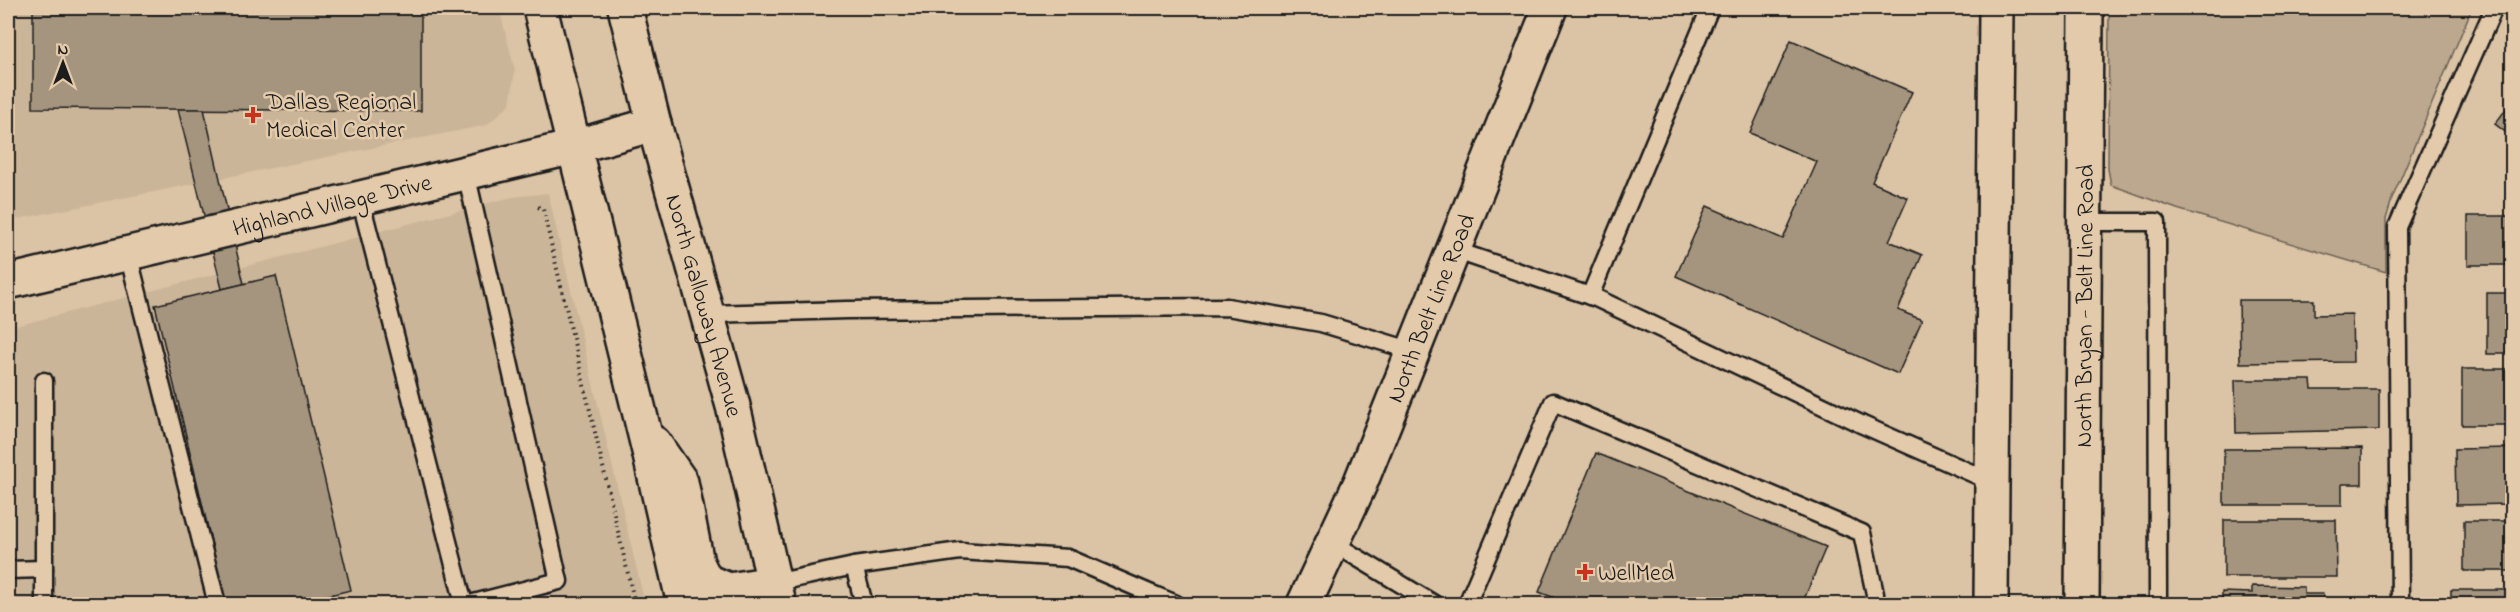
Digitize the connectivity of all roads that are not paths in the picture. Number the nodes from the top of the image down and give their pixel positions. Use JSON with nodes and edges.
{"nodes":[{"id":1,"x":540,"y":8,"type":"edge"},
{"id":2,"x":625,"y":8,"type":"edge"},
{"id":3,"x":1550,"y":8,"type":"edge"},
{"id":4,"x":1710,"y":8,"type":"edge"},
{"id":5,"x":1996,"y":8,"type":"edge"},
{"id":6,"x":2086,"y":8,"type":"edge"},
{"id":7,"x":2494,"y":8,"type":"edge"},
{"id":8,"x":654,"y":124,"type":"junction"},
{"id":9,"x":574,"y":147,"type":"junction"},
{"id":10,"x":466,"y":173,"type":"junction"},
{"id":11,"x":360,"y":198,"type":"junction"},
{"id":12,"x":2085,"y":222,"type":"junction"},
{"id":13,"x":1454,"y":250,"type":"junction"},
{"id":14,"x":128,"y":254,"type":"junction"},
{"id":15,"x":8,"y":282,"type":"edge"},
{"id":16,"x":1590,"y":296,"type":"junction"},
{"id":17,"x":707,"y":314,"type":"junction"},
{"id":18,"x":1413,"y":351,"type":"junction"},
{"id":19,"x":45,"y":381,"type":"dead end"},
{"id":20,"x":643,"y":427,"type":"junction"},
{"id":21,"x":1992,"y":482,"type":"junction"},
{"id":22,"x":1333,"y":543,"type":"junction"},
{"id":23,"x":854,"y":566,"type":"junction"},
{"id":24,"x":44,"y":569,"type":"junction"},
{"id":25,"x":8,"y":570,"type":"edge"},
{"id":26,"x":776,"y":594,"type":"edge"},
{"id":27,"x":1152,"y":600,"type":"edge"},
{"id":28,"x":44,"y":604,"type":"edge"},
{"id":29,"x":218,"y":604,"type":"edge"},
{"id":30,"x":464,"y":604,"type":"edge"},
{"id":31,"x":470,"y":604,"type":"edge"},
{"id":32,"x":684,"y":604,"type":"edge"},
{"id":33,"x":864,"y":604,"type":"edge"},
{"id":34,"x":1176,"y":604,"type":"edge"},
{"id":35,"x":1304,"y":604,"type":"edge"},
{"id":36,"x":1434,"y":604,"type":"edge"},
{"id":37,"x":1467,"y":604,"type":"edge"},
{"id":38,"x":1874,"y":604,"type":"edge"},
{"id":39,"x":1991,"y":604,"type":"edge"},
{"id":40,"x":2082,"y":604,"type":"edge"},
{"id":41,"x":2158,"y":604,"type":"edge"},
{"id":42,"x":2400,"y":604,"type":"edge"}],
"edges":[{"from":1,"to":9,"type":"main road"},
{"from":2,"to":8,"type":"main road","name":"North Galloway Avenue"},
{"from":3,"to":13,"type":"main road","name":"North Belt Line Road"},
{"from":4,"to":16,"type":"lane"},
{"from":5,"to":21,"type":"main road"},
{"from":6,"to":12,"type":"main road","name":"North Bryan - Belt Line Road"},
{"from":7,"to":42,"type":"lane"},
{"from":8,"to":9,"type":"main road","name":"Highland Village Drive"},
{"from":8,"to":17,"type":"main road","name":"North Galloway Avenue"},
{"from":9,"to":10,"type":"main road","name":"Highland Village Drive"},
{"from":9,"to":20,"type":"main road"},
{"from":10,"to":11,"type":"main road","name":"Highland Village Drive"},
{"from":10,"to":31,"type":"lane"},
{"from":11,"to":14,"type":"main road","name":"Highland Village Drive"},
{"from":11,"to":30,"type":"lane"},
{"from":12,"to":40,"type":"main road","name":"North Bryan - Belt Line Road"},
{"from":12,"to":41,"type":"lane"},
{"from":13,"to":16,"type":"lane"},
{"from":13,"to":18,"type":"main road","name":"North Belt Line Road"},
{"from":14,"to":15,"type":"main road","name":"Highland Village Drive"},
{"from":14,"to":29,"type":"lane"},
{"from":16,"to":21,"type":"lane"},
{"from":17,"to":18,"type":"lane"},
{"from":17,"to":26,"type":"main road","name":"North Galloway Avenue"},
{"from":18,"to":22,"type":"main road","name":"North Belt Line Road"},
{"from":19,"to":24,"type":"lane"},
{"from":20,"to":26,"type":"main road"},
{"from":20,"to":32,"type":"main road"},
{"from":21,"to":39,"type":"main road"},
{"from":22,"to":35,"type":"main road","name":"North Belt Line Road"},
{"from":22,"to":36,"type":"lane"},
{"from":23,"to":26,"type":"lane"},
{"from":23,"to":27,"type":"lane"},
{"from":23,"to":33,"type":"lane"},
{"from":24,"to":25,"type":"lane"},
{"from":24,"to":28,"type":"lane"},
{"from":27,"to":34,"type":"lane"},
{"from":37,"to":38,"type":"lane"}]}
